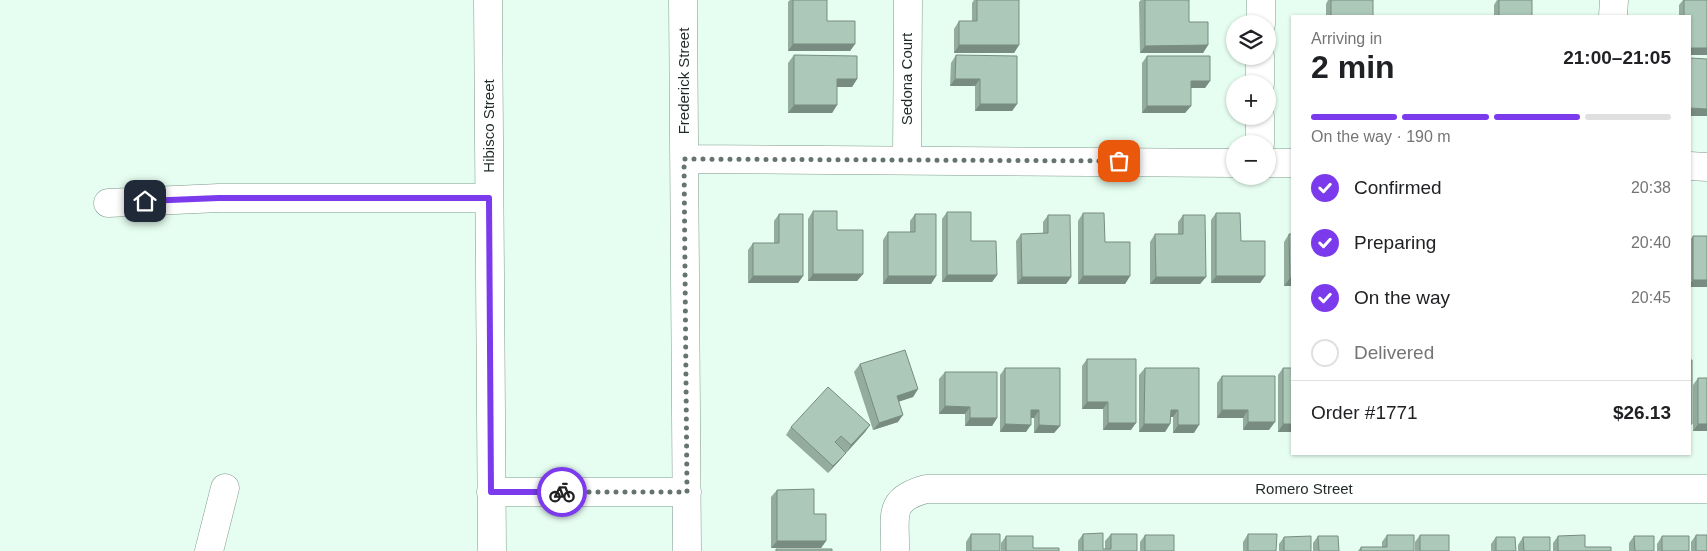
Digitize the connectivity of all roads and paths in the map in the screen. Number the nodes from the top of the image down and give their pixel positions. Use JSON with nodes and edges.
{"nodes":[{"id":1,"x":488,"y":0,"type":"edge"},
{"id":2,"x":683,"y":0,"type":"edge"},
{"id":3,"x":908,"y":0,"type":"edge"},
{"id":4,"x":1261,"y":0,"type":"edge"},
{"id":5,"x":1614,"y":0,"type":"edge"},
{"id":6,"x":1260,"y":15,"type":"edge"},
{"id":7,"x":1613,"y":15,"type":"edge"},
{"id":8,"x":684,"y":159,"type":"junction"},
{"id":9,"x":907,"y":159,"type":"junction"},
{"id":10,"x":1226,"y":162,"type":"edge"},
{"id":11,"x":1276,"y":163,"type":"edge"},
{"id":12,"x":1291,"y":163,"type":"edge"},
{"id":13,"x":1691,"y":166,"type":"edge"},
{"id":14,"x":1707,"y":167,"type":"edge"},
{"id":15,"x":489,"y":198,"type":"junction"},
{"id":16,"x":108,"y":203,"type":"dead end"},
{"id":17,"x":226,"y":488,"type":"dead end"},
{"id":18,"x":1707,"y":489,"type":"edge"},
{"id":19,"x":491,"y":492,"type":"junction"},
{"id":20,"x":687,"y":492,"type":"junction"},
{"id":21,"x":209,"y":551,"type":"edge"},
{"id":22,"x":492,"y":551,"type":"edge"},
{"id":23,"x":687,"y":551,"type":"edge"},
{"id":24,"x":896,"y":551,"type":"edge"}],
"edges":[{"from":1,"to":15,"type":"street","name":"Hibisco Street"},
{"from":2,"to":8,"type":"street","name":"Frederick Street"},
{"from":3,"to":9,"type":"street","name":"Sedona Court"},
{"from":4,"to":6,"type":"street"},
{"from":5,"to":7,"type":"street"},
{"from":8,"to":9,"type":"street"},
{"from":8,"to":20,"type":"street","name":"Frederick Street"},
{"from":9,"to":10,"type":"street"},
{"from":11,"to":12,"type":"street"},
{"from":13,"to":14,"type":"street"},
{"from":15,"to":16,"type":"street"},
{"from":15,"to":19,"type":"street","name":"Hibisco Street"},
{"from":17,"to":21,"type":"street"},
{"from":18,"to":24,"type":"street","name":"Romero Street"},
{"from":19,"to":20,"type":"street"},
{"from":19,"to":22,"type":"street","name":"Hibisco Street"},
{"from":20,"to":23,"type":"street","name":"Frederick Street"}]}
